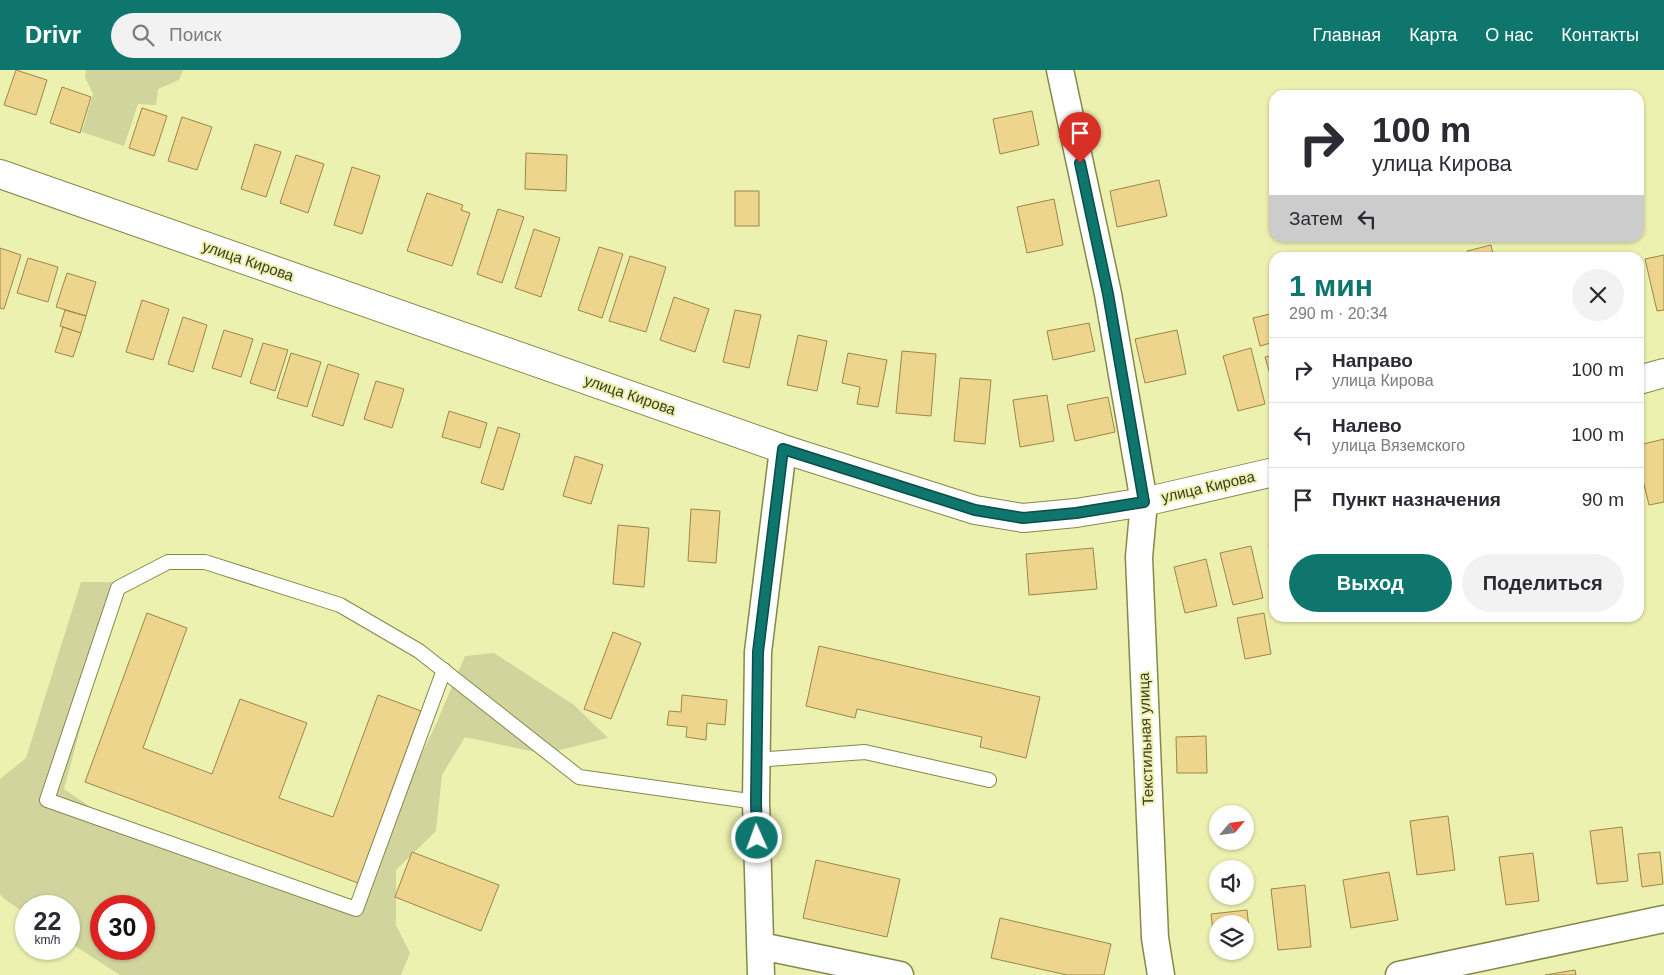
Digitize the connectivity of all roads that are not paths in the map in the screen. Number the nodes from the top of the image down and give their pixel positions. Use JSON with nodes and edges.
{"nodes":[{"id":1,"x":1060,"y":70,"type":"edge"},
{"id":2,"x":0,"y":174,"type":"edge"},
{"id":3,"x":1664,"y":374,"type":"edge"},
{"id":4,"x":1644,"y":379,"type":"edge"},
{"id":5,"x":783,"y":449,"type":"junction"},
{"id":6,"x":1269,"y":473,"type":"edge"},
{"id":7,"x":1144,"y":502,"type":"junction"},
{"id":8,"x":444,"y":670,"type":"junction"},
{"id":9,"x":756,"y":760,"type":"junction"},
{"id":10,"x":989,"y":780,"type":"dead end"},
{"id":11,"x":756,"y":802,"type":"junction"},
{"id":12,"x":1664,"y":919,"type":"edge"},
{"id":13,"x":762,"y":946,"type":"junction"},
{"id":14,"x":761,"y":975,"type":"edge"},
{"id":15,"x":900,"y":975,"type":"edge"},
{"id":16,"x":1161,"y":975,"type":"edge"},
{"id":17,"x":1398,"y":975,"type":"edge"}],
"edges":[{"from":1,"to":7,"type":"street","name":"Текстильная улица"},
{"from":2,"to":5,"type":"main road","name":"улица Кирова"},
{"from":3,"to":4,"type":"main road"},
{"from":5,"to":7,"type":"main road","name":"улица Кирова"},
{"from":5,"to":9,"type":"street"},
{"from":6,"to":7,"type":"main road","name":"улица Кирова"},
{"from":7,"to":16,"type":"street","name":"Текстильная улица"},
{"from":8,"to":8,"type":"lane"},
{"from":8,"to":11,"type":"lane"},
{"from":9,"to":10,"type":"lane"},
{"from":9,"to":11,"type":"street"},
{"from":11,"to":13,"type":"street"},
{"from":12,"to":17,"type":"street"},
{"from":13,"to":14,"type":"street"},
{"from":13,"to":15,"type":"street"}]}
